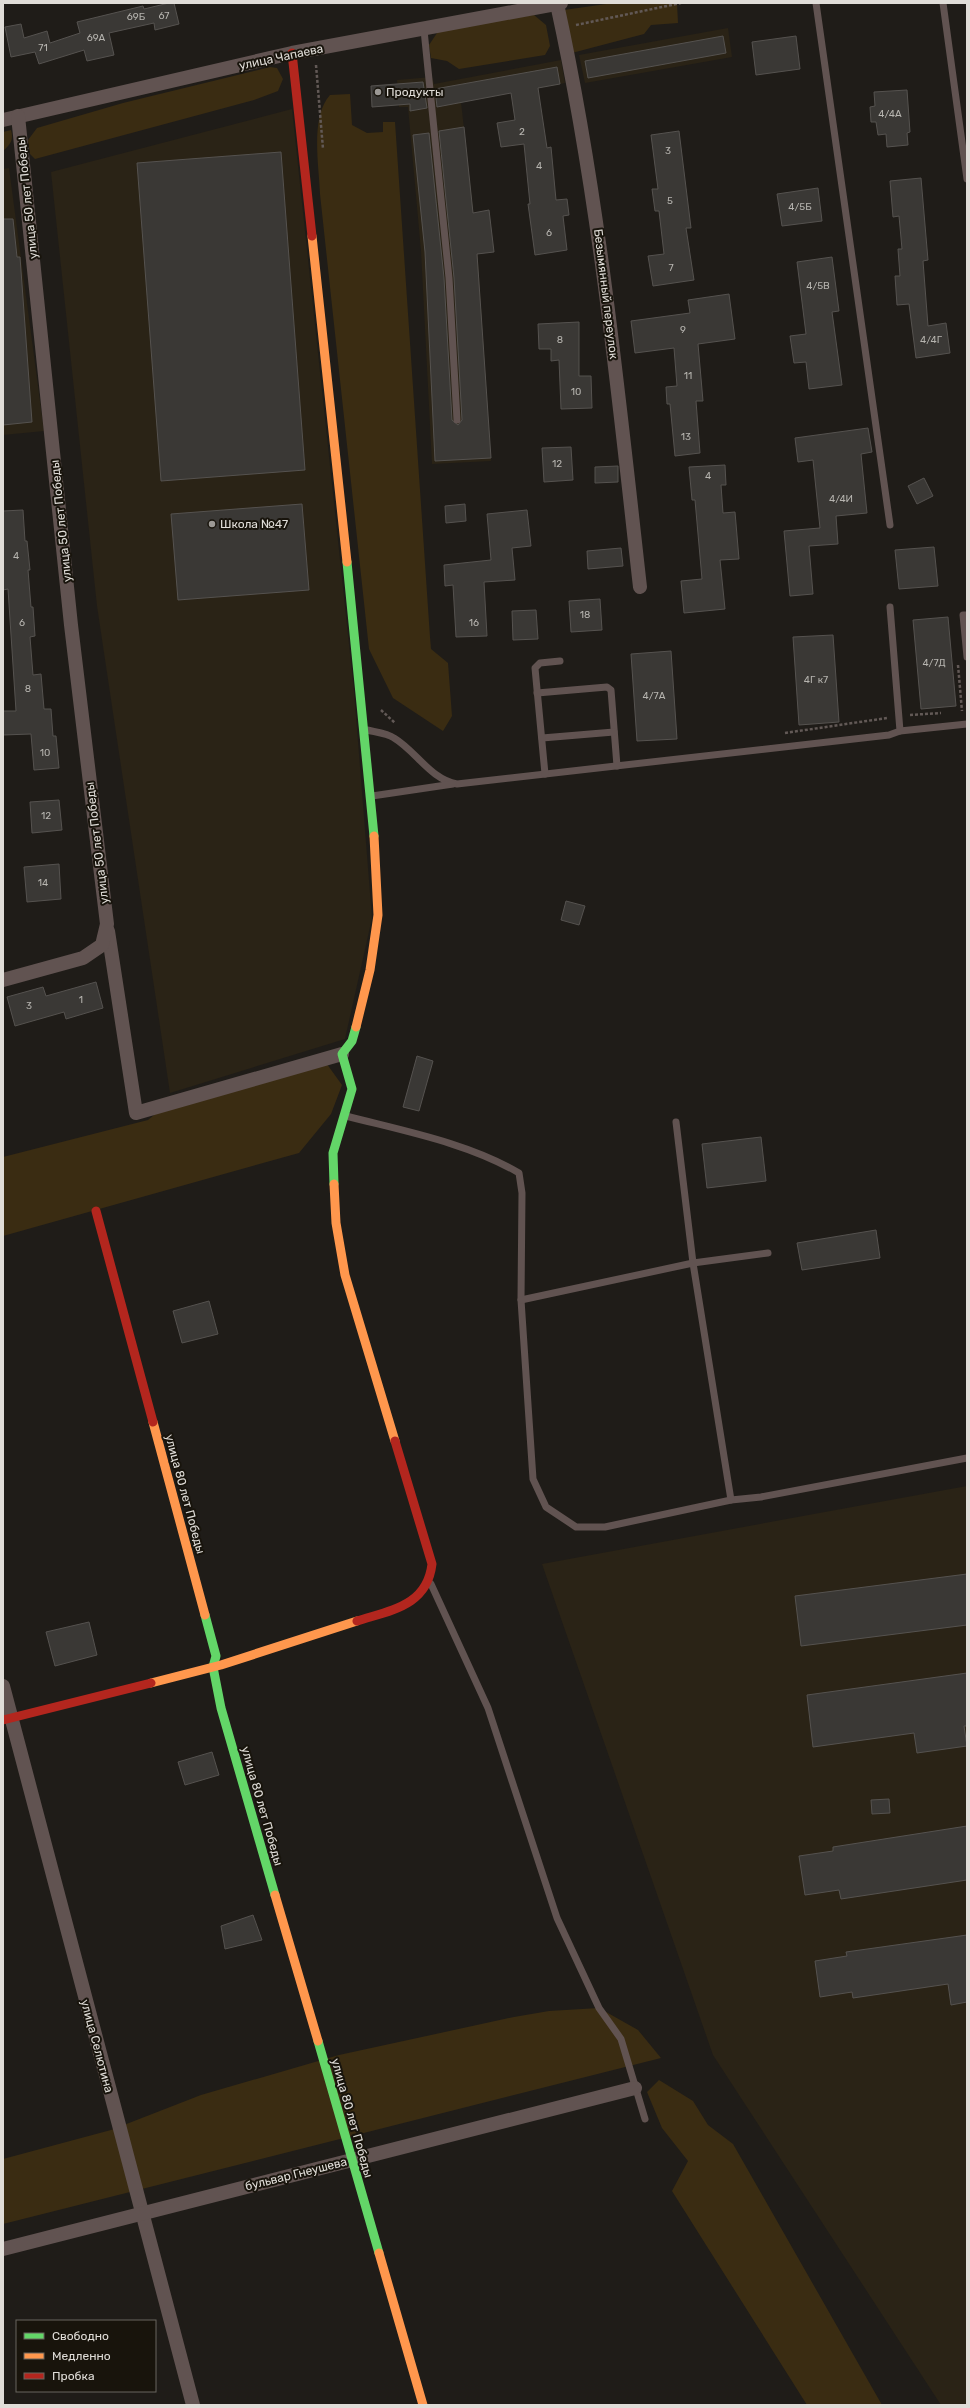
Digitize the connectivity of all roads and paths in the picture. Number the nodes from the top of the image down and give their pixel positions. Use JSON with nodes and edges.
{"nodes":[{"id":1,"x":559,"y":3,"type":"edge"},
{"id":2,"x":681,"y":3,"type":"edge"},
{"id":3,"x":816,"y":3,"type":"edge"},
{"id":4,"x":943,"y":3,"type":"edge"},
{"id":5,"x":562,"y":28,"type":"junction"},
{"id":6,"x":424,"y":30,"type":"junction"},
{"id":7,"x":292,"y":53,"type":"junction"},
{"id":8,"x":322,"y":63,"type":"dead end"},
{"id":9,"x":18,"y":116,"type":"junction"},
{"id":10,"x":3,"y":120,"type":"edge"},
{"id":11,"x":324,"y":156,"type":"dead end"},
{"id":12,"x":967,"y":178,"type":"edge"},
{"id":13,"x":457,"y":420,"type":"dead end"},
{"id":14,"x":890,"y":525,"type":"dead end"},
{"id":15,"x":640,"y":587,"type":"dead end"},
{"id":16,"x":890,"y":607,"type":"dead end"},
{"id":17,"x":967,"y":615,"type":"edge"},
{"id":18,"x":967,"y":657,"type":"edge"},
{"id":19,"x":560,"y":661,"type":"dead end"},
{"id":20,"x":537,"y":693,"type":"junction"},
{"id":21,"x":378,"y":706,"type":"dead end"},
{"id":22,"x":967,"y":710,"type":"edge"},
{"id":23,"x":955,"y":711,"type":"dead end"},
{"id":24,"x":948,"y":712,"type":"dead end"},
{"id":25,"x":898,"y":716,"type":"junction"},
{"id":26,"x":967,"y":724,"type":"edge"},
{"id":27,"x":399,"y":727,"type":"dead end"},
{"id":28,"x":365,"y":729,"type":"junction"},
{"id":29,"x":614,"y":732,"type":"junction"},
{"id":30,"x":900,"y":732,"type":"junction"},
{"id":31,"x":780,"y":734,"type":"dead end"},
{"id":32,"x":542,"y":738,"type":"junction"},
{"id":33,"x":617,"y":766,"type":"junction"},
{"id":34,"x":545,"y":774,"type":"junction"},
{"id":35,"x":457,"y":784,"type":"junction"},
{"id":36,"x":372,"y":796,"type":"junction"},
{"id":37,"x":107,"y":924,"type":"junction"},
{"id":38,"x":3,"y":980,"type":"edge"},
{"id":39,"x":342,"y":1054,"type":"junction"},
{"id":40,"x":344,"y":1115,"type":"junction"},
{"id":41,"x":676,"y":1122,"type":"dead end"},
{"id":42,"x":96,"y":1211,"type":"dead end"},
{"id":43,"x":768,"y":1253,"type":"dead end"},
{"id":44,"x":693,"y":1263,"type":"junction"},
{"id":45,"x":521,"y":1300,"type":"junction"},
{"id":46,"x":967,"y":1458,"type":"edge"},
{"id":47,"x":731,"y":1500,"type":"junction"},
{"id":48,"x":430,"y":1582,"type":"junction"},
{"id":49,"x":213,"y":1667,"type":"junction"},
{"id":50,"x":3,"y":1686,"type":"edge"},
{"id":51,"x":6,"y":1719,"type":"edge"},
{"id":52,"x":635,"y":2088,"type":"junction"},
{"id":53,"x":644,"y":2119,"type":"dead end"},
{"id":54,"x":352,"y":2160,"type":"junction"},
{"id":55,"x":142,"y":2213,"type":"junction"},
{"id":56,"x":3,"y":2249,"type":"edge"},
{"id":57,"x":192,"y":2405,"type":"edge"},
{"id":58,"x":423,"y":2405,"type":"edge"}],
"edges":[{"from":1,"to":5,"type":"street","name":"Безымянный переулок"},
{"from":1,"to":6,"type":"street","name":"улица Чапаева"},
{"from":2,"to":5,"type":"path"},
{"from":3,"to":14,"type":"lane"},
{"from":4,"to":12,"type":"lane"},
{"from":5,"to":15,"type":"street","name":"Безымянный переулок"},
{"from":6,"to":7,"type":"street","name":"улица Чапаева"},
{"from":6,"to":13,"type":"lane"},
{"from":7,"to":9,"type":"street","name":"улица Чапаева"},
{"from":7,"to":28,"type":"street"},
{"from":8,"to":11,"type":"path"},
{"from":9,"to":10,"type":"street","name":"улица Чапаева"},
{"from":9,"to":37,"type":"street","name":"улица 50 лет Победы"},
{"from":16,"to":25,"type":"lane"},
{"from":17,"to":18,"type":"lane"},
{"from":19,"to":20,"type":"lane"},
{"from":20,"to":29,"type":"lane"},
{"from":20,"to":32,"type":"lane"},
{"from":21,"to":27,"type":"path"},
{"from":22,"to":23,"type":"path"},
{"from":24,"to":25,"type":"path"},
{"from":25,"to":30,"type":"lane"},
{"from":25,"to":31,"type":"path"},
{"from":26,"to":30,"type":"lane"},
{"from":28,"to":35,"type":"lane"},
{"from":28,"to":36,"type":"street"},
{"from":29,"to":32,"type":"lane"},
{"from":29,"to":33,"type":"lane"},
{"from":30,"to":33,"type":"lane"},
{"from":32,"to":34,"type":"lane"},
{"from":33,"to":34,"type":"lane"},
{"from":34,"to":35,"type":"lane"},
{"from":35,"to":36,"type":"lane"},
{"from":36,"to":39,"type":"street"},
{"from":37,"to":38,"type":"street","name":"улица 50 лет Победы"},
{"from":37,"to":39,"type":"street","name":"улица 50 лет Победы"},
{"from":39,"to":40,"type":"street"},
{"from":40,"to":45,"type":"lane"},
{"from":40,"to":48,"type":"street"},
{"from":41,"to":44,"type":"lane"},
{"from":42,"to":49,"type":"street","name":"улица 80 лет Победы"},
{"from":43,"to":44,"type":"lane"},
{"from":44,"to":45,"type":"lane"},
{"from":44,"to":47,"type":"lane"},
{"from":45,"to":47,"type":"lane"},
{"from":46,"to":47,"type":"lane"},
{"from":48,"to":49,"type":"street"},
{"from":48,"to":52,"type":"lane"},
{"from":49,"to":51,"type":"street"},
{"from":49,"to":54,"type":"street","name":"улица 80 лет Победы"},
{"from":50,"to":51,"type":"street","name":"улица Селютина"},
{"from":51,"to":55,"type":"street","name":"улица Селютина"},
{"from":52,"to":53,"type":"lane"},
{"from":52,"to":54,"type":"street","name":"бульвар Гнеушева"},
{"from":54,"to":55,"type":"street","name":"бульвар Гнеушева"},
{"from":54,"to":58,"type":"street","name":"улица 80 лет Победы"},
{"from":55,"to":56,"type":"street","name":"бульвар Гнеушева"},
{"from":55,"to":57,"type":"street","name":"улица Селютина"}]}
